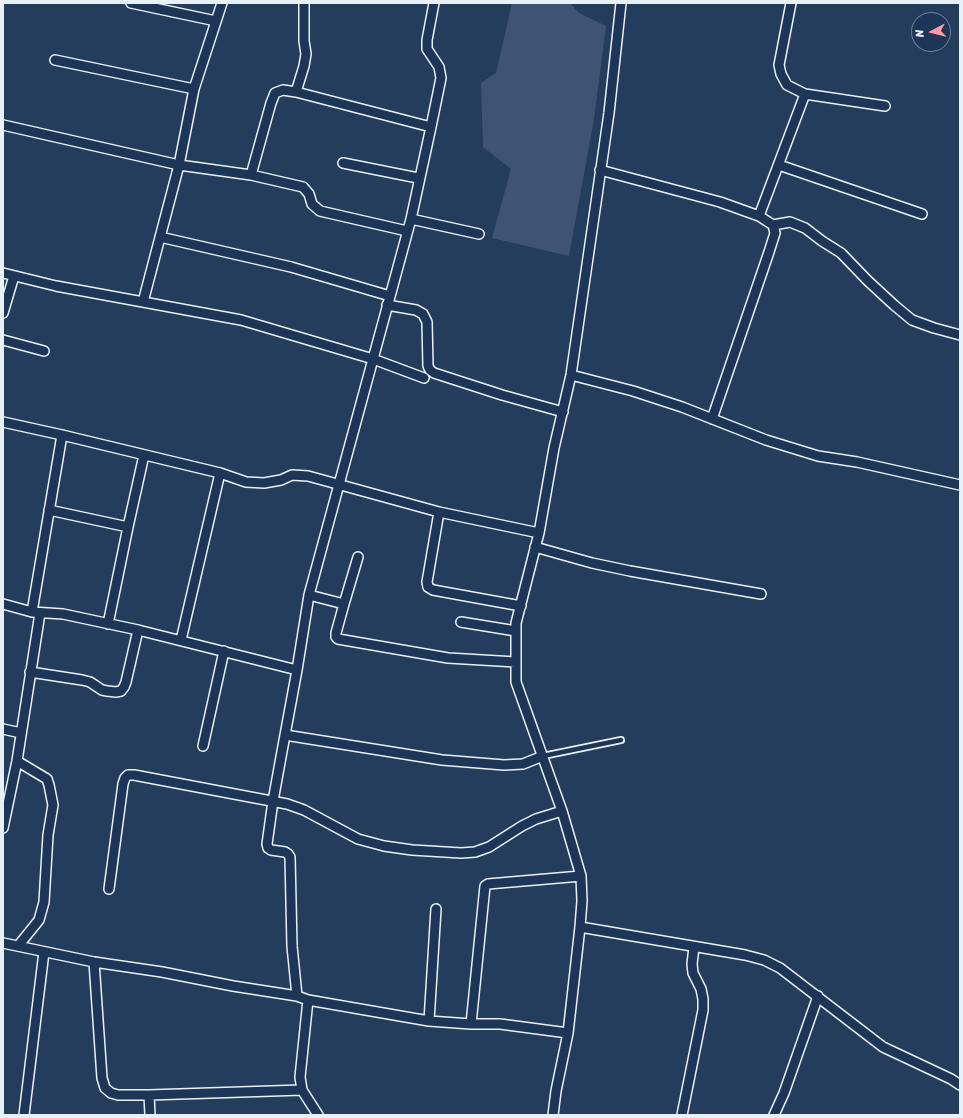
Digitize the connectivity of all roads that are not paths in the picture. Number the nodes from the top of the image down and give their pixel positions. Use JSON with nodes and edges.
{"nodes":[{"id":1,"x":131,"y":3,"type":"edge"},
{"id":2,"x":222,"y":3,"type":"edge"},
{"id":3,"x":304,"y":3,"type":"edge"},
{"id":4,"x":434,"y":3,"type":"edge"},
{"id":5,"x":621,"y":3,"type":"edge"},
{"id":6,"x":791,"y":3,"type":"edge"},
{"id":7,"x":216,"y":21,"type":"junction"},
{"id":8,"x":55,"y":60,"type":"dead end"},
{"id":9,"x":194,"y":89,"type":"junction"},
{"id":10,"x":296,"y":92,"type":"junction"},
{"id":11,"x":805,"y":94,"type":"junction"},
{"id":12,"x":885,"y":106,"type":"dead end"},
{"id":13,"x":3,"y":125,"type":"edge"},
{"id":14,"x":431,"y":127,"type":"junction"},
{"id":15,"x":343,"y":163,"type":"dead end"},
{"id":16,"x":179,"y":165,"type":"junction"},
{"id":17,"x":778,"y":165,"type":"junction"},
{"id":18,"x":600,"y":170,"type":"junction"},
{"id":19,"x":251,"y":175,"type":"junction"},
{"id":20,"x":418,"y":178,"type":"junction"},
{"id":21,"x":922,"y":214,"type":"dead end"},
{"id":22,"x":759,"y":216,"type":"junction"},
{"id":23,"x":411,"y":219,"type":"junction"},
{"id":24,"x":773,"y":225,"type":"junction"},
{"id":25,"x":407,"y":231,"type":"junction"},
{"id":26,"x":479,"y":234,"type":"dead end"},
{"id":27,"x":160,"y":237,"type":"junction"},
{"id":28,"x":3,"y":273,"type":"edge"},
{"id":29,"x":14,"y":276,"type":"junction"},
{"id":30,"x":388,"y":300,"type":"junction"},
{"id":31,"x":143,"y":302,"type":"junction"},
{"id":32,"x":3,"y":313,"type":"edge"},
{"id":33,"x":960,"y":335,"type":"edge"},
{"id":34,"x":3,"y":340,"type":"edge"},
{"id":35,"x":44,"y":351,"type":"dead end"},
{"id":36,"x":372,"y":359,"type":"junction"},
{"id":37,"x":571,"y":375,"type":"junction"},
{"id":38,"x":424,"y":378,"type":"dead end"},
{"id":39,"x":563,"y":412,"type":"junction"},
{"id":40,"x":712,"y":419,"type":"junction"},
{"id":41,"x":3,"y":422,"type":"edge"},
{"id":42,"x":62,"y":435,"type":"junction"},
{"id":43,"x":144,"y":455,"type":"junction"},
{"id":44,"x":220,"y":472,"type":"junction"},
{"id":45,"x":340,"y":484,"type":"junction"},
{"id":46,"x":960,"y":485,"type":"edge"},
{"id":47,"x":49,"y":510,"type":"junction"},
{"id":48,"x":439,"y":512,"type":"junction"},
{"id":49,"x":128,"y":527,"type":"junction"},
{"id":50,"x":539,"y":533,"type":"junction"},
{"id":51,"x":535,"y":547,"type":"junction"},
{"id":52,"x":358,"y":557,"type":"dead end"},
{"id":53,"x":761,"y":594,"type":"dead end"},
{"id":54,"x":309,"y":595,"type":"junction"},
{"id":55,"x":3,"y":604,"type":"edge"},
{"id":56,"x":344,"y":604,"type":"junction"},
{"id":57,"x":521,"y":606,"type":"junction"},
{"id":58,"x":36,"y":612,"type":"junction"},
{"id":59,"x":461,"y":622,"type":"dead end"},
{"id":60,"x":108,"y":624,"type":"junction"},
{"id":61,"x":138,"y":630,"type":"junction"},
{"id":62,"x":516,"y":631,"type":"junction"},
{"id":63,"x":181,"y":640,"type":"junction"},
{"id":64,"x":224,"y":651,"type":"junction"},
{"id":65,"x":516,"y":662,"type":"junction"},
{"id":66,"x":297,"y":670,"type":"junction"},
{"id":67,"x":30,"y":672,"type":"junction"},
{"id":68,"x":3,"y":729,"type":"edge"},
{"id":69,"x":21,"y":733,"type":"junction"},
{"id":70,"x":285,"y":734,"type":"junction"},
{"id":71,"x":621,"y":740,"type":"dead end"},
{"id":72,"x":203,"y":746,"type":"dead end"},
{"id":73,"x":543,"y":756,"type":"junction"},
{"id":74,"x":17,"y":761,"type":"junction"},
{"id":75,"x":273,"y":801,"type":"junction"},
{"id":76,"x":562,"y":811,"type":"junction"},
{"id":77,"x":3,"y":828,"type":"edge"},
{"id":78,"x":581,"y":876,"type":"junction"},
{"id":79,"x":109,"y":889,"type":"dead end"},
{"id":80,"x":436,"y":909,"type":"dead end"},
{"id":81,"x":580,"y":927,"type":"junction"},
{"id":82,"x":3,"y":943,"type":"edge"},
{"id":83,"x":18,"y":946,"type":"junction"},
{"id":84,"x":694,"y":947,"type":"junction"},
{"id":85,"x":44,"y":952,"type":"junction"},
{"id":86,"x":94,"y":962,"type":"junction"},
{"id":87,"x":297,"y":996,"type":"junction"},
{"id":88,"x":818,"y":996,"type":"junction"},
{"id":89,"x":308,"y":1000,"type":"junction"},
{"id":90,"x":429,"y":1021,"type":"junction"},
{"id":91,"x":470,"y":1024,"type":"junction"},
{"id":92,"x":568,"y":1033,"type":"junction"},
{"id":93,"x":960,"y":1085,"type":"edge"},
{"id":94,"x":302,"y":1090,"type":"junction"},
{"id":95,"x":149,"y":1095,"type":"junction"},
{"id":96,"x":24,"y":1115,"type":"edge"},
{"id":97,"x":150,"y":1115,"type":"edge"},
{"id":98,"x":318,"y":1115,"type":"edge"},
{"id":99,"x":554,"y":1115,"type":"edge"},
{"id":100,"x":682,"y":1115,"type":"edge"},
{"id":101,"x":774,"y":1115,"type":"edge"}],
"edges":[{"from":1,"to":7,"type":"street"},
{"from":2,"to":7,"type":"street"},
{"from":3,"to":10,"type":"street"},
{"from":4,"to":14,"type":"street"},
{"from":5,"to":18,"type":"street"},
{"from":6,"to":11,"type":"street"},
{"from":7,"to":9,"type":"street"},
{"from":8,"to":9,"type":"street"},
{"from":9,"to":16,"type":"street"},
{"from":10,"to":14,"type":"street"},
{"from":10,"to":19,"type":"street"},
{"from":11,"to":12,"type":"street"},
{"from":11,"to":17,"type":"street"},
{"from":13,"to":16,"type":"street"},
{"from":14,"to":20,"type":"street"},
{"from":15,"to":20,"type":"street"},
{"from":16,"to":19,"type":"street"},
{"from":16,"to":27,"type":"street"},
{"from":17,"to":21,"type":"street"},
{"from":17,"to":22,"type":"street"},
{"from":18,"to":22,"type":"street"},
{"from":18,"to":37,"type":"street"},
{"from":19,"to":25,"type":"street"},
{"from":20,"to":23,"type":"street"},
{"from":22,"to":24,"type":"street"},
{"from":23,"to":25,"type":"street"},
{"from":23,"to":26,"type":"street"},
{"from":24,"to":33,"type":"street"},
{"from":24,"to":40,"type":"street"},
{"from":25,"to":30,"type":"street"},
{"from":27,"to":30,"type":"street"},
{"from":27,"to":31,"type":"street"},
{"from":28,"to":29,"type":"street"},
{"from":29,"to":31,"type":"street"},
{"from":29,"to":32,"type":"street"},
{"from":30,"to":36,"type":"street"},
{"from":30,"to":39,"type":"street"},
{"from":31,"to":36,"type":"street"},
{"from":34,"to":35,"type":"street"},
{"from":36,"to":38,"type":"street"},
{"from":36,"to":45,"type":"street"},
{"from":37,"to":39,"type":"street"},
{"from":37,"to":40,"type":"street"},
{"from":39,"to":50,"type":"street"},
{"from":40,"to":46,"type":"street"},
{"from":41,"to":42,"type":"street"},
{"from":42,"to":43,"type":"street"},
{"from":42,"to":47,"type":"street"},
{"from":43,"to":44,"type":"street"},
{"from":43,"to":49,"type":"street"},
{"from":44,"to":45,"type":"street"},
{"from":44,"to":63,"type":"street"},
{"from":45,"to":48,"type":"street"},
{"from":45,"to":54,"type":"street"},
{"from":47,"to":49,"type":"street"},
{"from":47,"to":58,"type":"street"},
{"from":48,"to":50,"type":"street"},
{"from":48,"to":57,"type":"street"},
{"from":49,"to":60,"type":"street"},
{"from":50,"to":51,"type":"street"},
{"from":51,"to":53,"type":"street"},
{"from":51,"to":57,"type":"street"},
{"from":52,"to":56,"type":"street"},
{"from":54,"to":56,"type":"street"},
{"from":54,"to":66,"type":"street"},
{"from":55,"to":58,"type":"street"},
{"from":56,"to":65,"type":"street"},
{"from":57,"to":62,"type":"street"},
{"from":58,"to":60,"type":"street"},
{"from":58,"to":67,"type":"street"},
{"from":59,"to":62,"type":"street"},
{"from":60,"to":61,"type":"street"},
{"from":61,"to":63,"type":"street"},
{"from":61,"to":67,"type":"street"},
{"from":62,"to":65,"type":"street"},
{"from":63,"to":64,"type":"street"},
{"from":64,"to":66,"type":"street"},
{"from":64,"to":72,"type":"street"},
{"from":65,"to":73,"type":"street"},
{"from":66,"to":70,"type":"street"},
{"from":67,"to":69,"type":"street"},
{"from":68,"to":69,"type":"street"},
{"from":69,"to":74,"type":"street"},
{"from":70,"to":73,"type":"street"},
{"from":70,"to":75,"type":"street"},
{"from":71,"to":73,"type":"lane"},
{"from":73,"to":76,"type":"street"},
{"from":74,"to":77,"type":"street"},
{"from":74,"to":83,"type":"street"},
{"from":75,"to":76,"type":"street"},
{"from":75,"to":79,"type":"street"},
{"from":75,"to":87,"type":"street"},
{"from":76,"to":78,"type":"street"},
{"from":78,"to":81,"type":"street"},
{"from":78,"to":91,"type":"street"},
{"from":80,"to":90,"type":"street"},
{"from":81,"to":84,"type":"street"},
{"from":81,"to":92,"type":"street"},
{"from":82,"to":83,"type":"street"},
{"from":83,"to":85,"type":"street"},
{"from":84,"to":88,"type":"street"},
{"from":84,"to":100,"type":"street"},
{"from":85,"to":86,"type":"street"},
{"from":85,"to":96,"type":"street"},
{"from":86,"to":87,"type":"street"},
{"from":86,"to":95,"type":"street"},
{"from":87,"to":89,"type":"street"},
{"from":88,"to":93,"type":"street"},
{"from":88,"to":101,"type":"street"},
{"from":89,"to":90,"type":"street"},
{"from":89,"to":94,"type":"street"},
{"from":90,"to":91,"type":"street"},
{"from":91,"to":92,"type":"street"},
{"from":92,"to":99,"type":"street"},
{"from":94,"to":95,"type":"street"},
{"from":94,"to":98,"type":"street"},
{"from":95,"to":97,"type":"street"}]}
